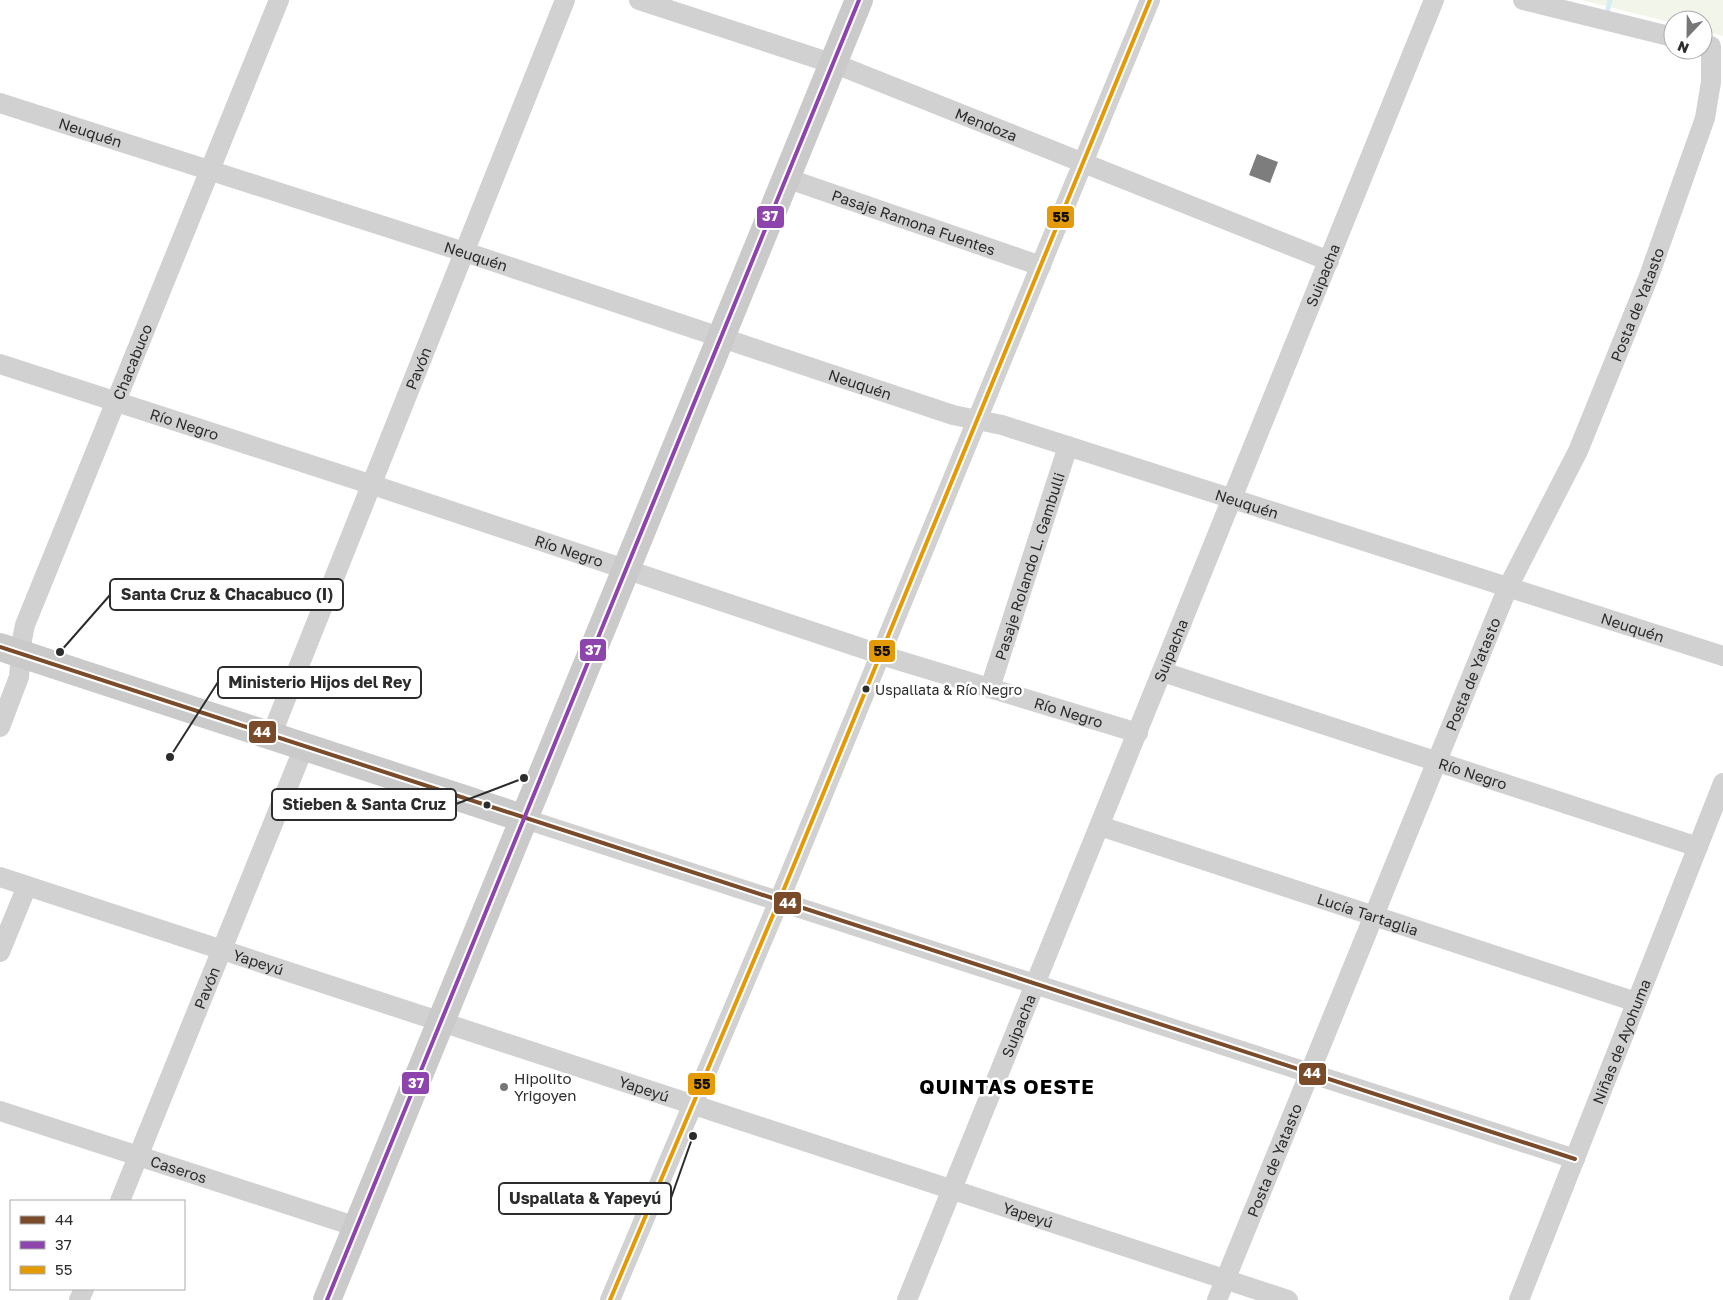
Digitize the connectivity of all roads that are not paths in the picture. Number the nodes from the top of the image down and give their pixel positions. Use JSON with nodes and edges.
{"nodes":[{"id":1,"x":278,"y":0,"type":"edge"},
{"id":2,"x":565,"y":0,"type":"edge"},
{"id":3,"x":639,"y":0,"type":"edge"},
{"id":4,"x":859,"y":0,"type":"edge"},
{"id":5,"x":1150,"y":0,"type":"edge"},
{"id":6,"x":1434,"y":0,"type":"edge"},
{"id":7,"x":1523,"y":0,"type":"edge"},
{"id":8,"x":1663,"y":35,"type":"edge"},
{"id":9,"x":1712,"y":60,"type":"edge"},
{"id":10,"x":833,"y":63,"type":"junction"},
{"id":11,"x":0,"y":103,"type":"edge"},
{"id":12,"x":1083,"y":163,"type":"junction"},
{"id":13,"x":210,"y":170,"type":"junction"},
{"id":14,"x":786,"y":178,"type":"junction"},
{"id":15,"x":464,"y":252,"type":"junction"},
{"id":16,"x":1329,"y":261,"type":"junction"},
{"id":17,"x":1040,"y":266,"type":"junction"},
{"id":18,"x":721,"y":338,"type":"junction"},
{"id":19,"x":0,"y":364,"type":"edge"},
{"id":20,"x":116,"y":402,"type":"junction"},
{"id":21,"x":977,"y":420,"type":"junction"},
{"id":22,"x":1068,"y":446,"type":"junction"},
{"id":23,"x":372,"y":485,"type":"junction"},
{"id":24,"x":1234,"y":499,"type":"junction"},
{"id":25,"x":626,"y":570,"type":"junction"},
{"id":26,"x":1508,"y":587,"type":"junction"},
{"id":27,"x":11,"y":650,"type":"edge"},
{"id":28,"x":880,"y":654,"type":"junction"},
{"id":29,"x":1723,"y":656,"type":"edge"},
{"id":30,"x":1163,"y":672,"type":"junction"},
{"id":31,"x":990,"y":688,"type":"junction"},
{"id":32,"x":0,"y":727,"type":"edge"},
{"id":33,"x":1138,"y":733,"type":"junction"},
{"id":34,"x":271,"y":736,"type":"junction"},
{"id":35,"x":304,"y":747,"type":"junction"},
{"id":36,"x":1437,"y":762,"type":"junction"},
{"id":37,"x":1723,"y":783,"type":"edge"},
{"id":38,"x":525,"y":819,"type":"junction"},
{"id":39,"x":1100,"y":826,"type":"junction"},
{"id":40,"x":1698,"y":847,"type":"junction"},
{"id":41,"x":0,"y":877,"type":"edge"},
{"id":42,"x":27,"y":886,"type":"junction"},
{"id":43,"x":779,"y":901,"type":"junction"},
{"id":44,"x":1374,"y":916,"type":"junction"},
{"id":45,"x":222,"y":950,"type":"junction"},
{"id":46,"x":0,"y":952,"type":"edge"},
{"id":47,"x":1036,"y":984,"type":"junction"},
{"id":48,"x":1636,"y":1002,"type":"junction"},
{"id":49,"x":442,"y":1022,"type":"junction"},
{"id":50,"x":1310,"y":1073,"type":"junction"},
{"id":51,"x":693,"y":1104,"type":"junction"},
{"id":52,"x":0,"y":1111,"type":"edge"},
{"id":53,"x":139,"y":1156,"type":"junction"},
{"id":54,"x":1575,"y":1159,"type":"junction"},
{"id":55,"x":952,"y":1190,"type":"junction"},
{"id":56,"x":120,"y":1200,"type":"edge"},
{"id":57,"x":357,"y":1227,"type":"junction"},
{"id":58,"x":1226,"y":1280,"type":"junction"},
{"id":59,"x":330,"y":1299,"type":"edge"},
{"id":60,"x":610,"y":1300,"type":"edge"},
{"id":61,"x":907,"y":1300,"type":"edge"},
{"id":62,"x":1217,"y":1300,"type":"edge"},
{"id":63,"x":1288,"y":1300,"type":"edge"},
{"id":64,"x":1519,"y":1300,"type":"edge"}],
"edges":[{"from":1,"to":13,"type":"street","name":"Chacabuco"},
{"from":2,"to":15,"type":"street","name":"Pavón"},
{"from":3,"to":10,"type":"street","name":"Mendoza"},
{"from":4,"to":10,"type":"main road"},
{"from":5,"to":12,"type":"street"},
{"from":6,"to":16,"type":"street","name":"Suipacha"},
{"from":7,"to":8,"type":"street"},
{"from":9,"to":26,"type":"street","name":"Posta de Yatasto"},
{"from":10,"to":12,"type":"street","name":"Mendoza"},
{"from":10,"to":14,"type":"main road"},
{"from":11,"to":13,"type":"street","name":"Neuquén"},
{"from":12,"to":16,"type":"street","name":"Mendoza"},
{"from":12,"to":17,"type":"street"},
{"from":13,"to":15,"type":"street","name":"Neuquén"},
{"from":13,"to":20,"type":"street","name":"Chacabuco"},
{"from":14,"to":17,"type":"street","name":"Pasaje Ramona Fuentes"},
{"from":14,"to":18,"type":"main road"},
{"from":15,"to":18,"type":"street","name":"Neuquén"},
{"from":15,"to":23,"type":"street","name":"Pavón"},
{"from":16,"to":24,"type":"street","name":"Suipacha"},
{"from":17,"to":21,"type":"street"},
{"from":18,"to":21,"type":"street","name":"Neuquén"},
{"from":18,"to":25,"type":"main road"},
{"from":19,"to":20,"type":"street","name":"Río Negro"},
{"from":20,"to":23,"type":"street","name":"Río Negro"},
{"from":20,"to":27,"type":"street","name":"Chacabuco"},
{"from":21,"to":22,"type":"street","name":"Neuquén"},
{"from":21,"to":28,"type":"street"},
{"from":22,"to":24,"type":"street","name":"Neuquén"},
{"from":22,"to":31,"type":"street","name":"Pasaje Rolando L. Gambulli"},
{"from":23,"to":25,"type":"street","name":"Río Negro"},
{"from":23,"to":34,"type":"street","name":"Pavón"},
{"from":24,"to":26,"type":"street","name":"Neuquén"},
{"from":24,"to":30,"type":"street","name":"Suipacha"},
{"from":25,"to":28,"type":"street","name":"Río Negro"},
{"from":25,"to":38,"type":"main road"},
{"from":26,"to":29,"type":"street","name":"Neuquén"},
{"from":26,"to":36,"type":"street","name":"Posta de Yatasto"},
{"from":27,"to":32,"type":"street","name":"Chacabuco"},
{"from":27,"to":34,"type":"main road"},
{"from":28,"to":31,"type":"street","name":"Río Negro"},
{"from":28,"to":43,"type":"street"},
{"from":30,"to":33,"type":"street","name":"Suipacha"},
{"from":30,"to":36,"type":"street","name":"Río Negro"},
{"from":31,"to":33,"type":"street","name":"Río Negro"},
{"from":33,"to":39,"type":"street","name":"Suipacha"},
{"from":34,"to":35,"type":"main road"},
{"from":35,"to":38,"type":"main road"},
{"from":35,"to":45,"type":"street","name":"Pavón"},
{"from":36,"to":40,"type":"street","name":"Río Negro"},
{"from":36,"to":44,"type":"street","name":"Posta de Yatasto"},
{"from":37,"to":40,"type":"street","name":"Niñas de Ayohuma"},
{"from":38,"to":43,"type":"street"},
{"from":38,"to":49,"type":"main road"},
{"from":39,"to":44,"type":"street","name":"Lucía Tartaglia"},
{"from":39,"to":47,"type":"street","name":"Suipacha"},
{"from":40,"to":48,"type":"street","name":"Niñas de Ayohuma"},
{"from":41,"to":42,"type":"street","name":"Yapeyú"},
{"from":42,"to":45,"type":"street","name":"Yapeyú"},
{"from":42,"to":46,"type":"street"},
{"from":43,"to":47,"type":"street"},
{"from":43,"to":51,"type":"street"},
{"from":44,"to":48,"type":"street","name":"Lucía Tartaglia"},
{"from":44,"to":50,"type":"street","name":"Posta de Yatasto"},
{"from":45,"to":49,"type":"street","name":"Yapeyú"},
{"from":45,"to":53,"type":"street","name":"Pavón"},
{"from":47,"to":50,"type":"street"},
{"from":47,"to":55,"type":"street","name":"Suipacha"},
{"from":48,"to":54,"type":"street","name":"Niñas de Ayohuma"},
{"from":49,"to":51,"type":"street","name":"Yapeyú"},
{"from":49,"to":57,"type":"main road"},
{"from":50,"to":54,"type":"street"},
{"from":50,"to":58,"type":"street","name":"Posta de Yatasto"},
{"from":51,"to":55,"type":"street","name":"Yapeyú"},
{"from":51,"to":60,"type":"street"},
{"from":52,"to":53,"type":"street","name":"Caseros"},
{"from":53,"to":56,"type":"street","name":"Pavón"},
{"from":53,"to":57,"type":"street","name":"Caseros"},
{"from":54,"to":64,"type":"street","name":"Niñas de Ayohuma"},
{"from":55,"to":58,"type":"street","name":"Yapeyú"},
{"from":55,"to":61,"type":"street","name":"Suipacha"},
{"from":57,"to":59,"type":"main road"},
{"from":58,"to":62,"type":"street","name":"Posta de Yatasto"},
{"from":58,"to":63,"type":"street","name":"Yapeyú"}]}
